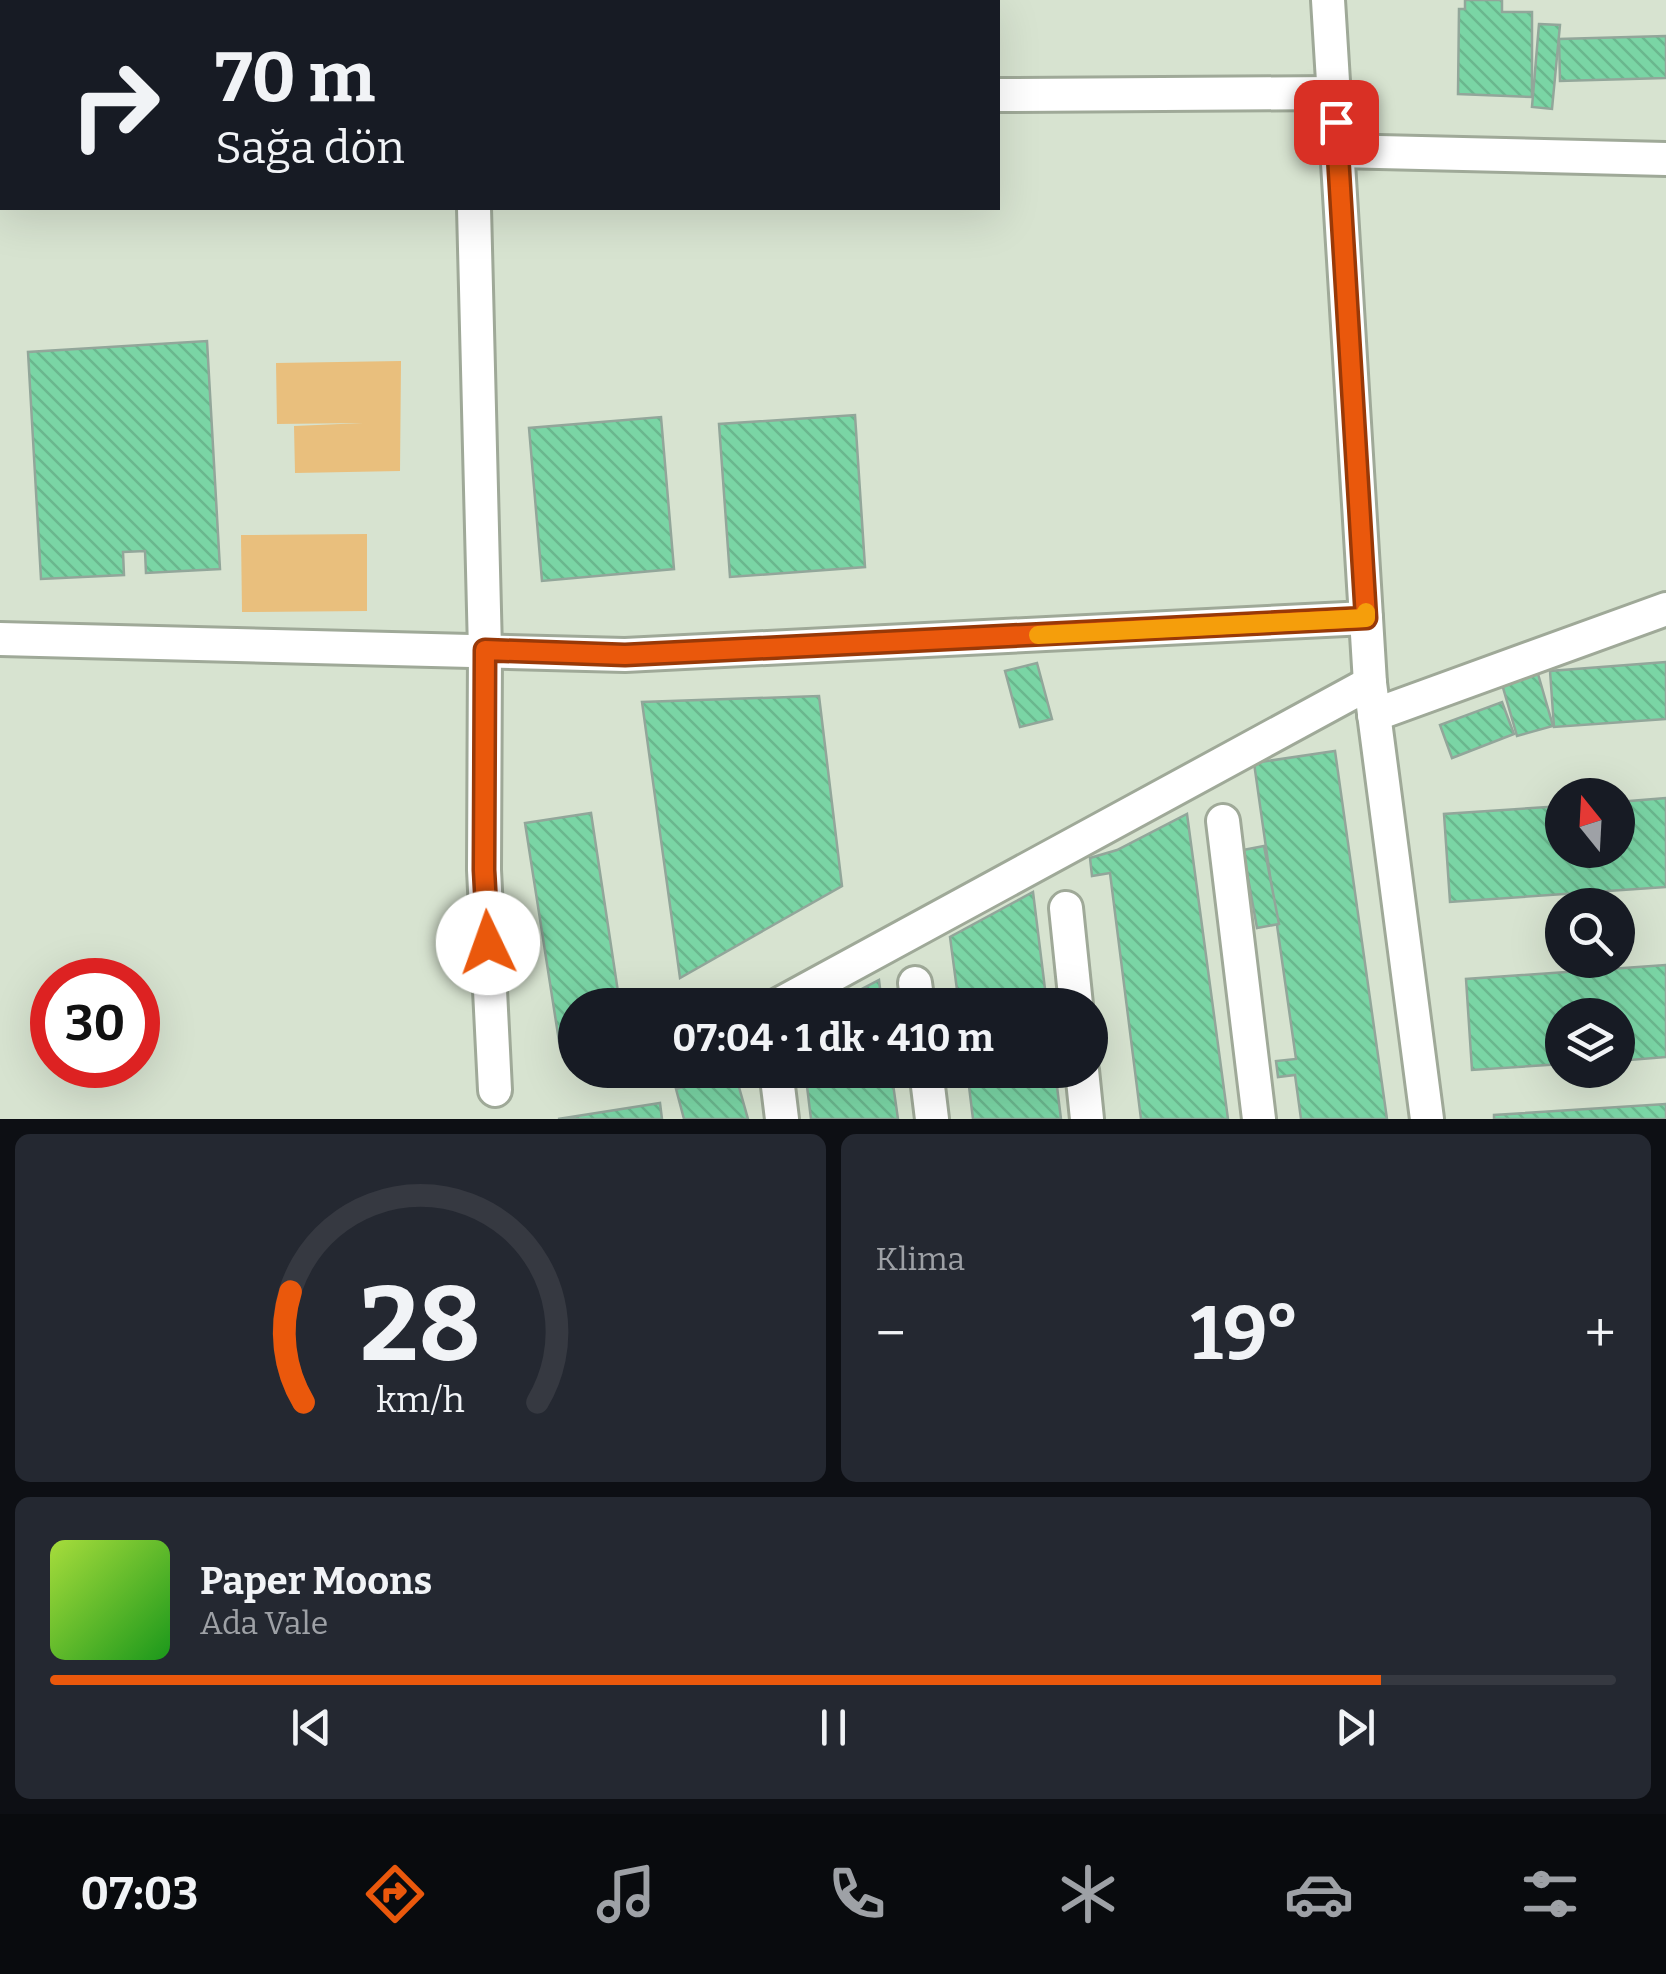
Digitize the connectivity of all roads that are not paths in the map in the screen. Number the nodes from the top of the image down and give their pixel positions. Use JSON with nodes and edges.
{"nodes":[{"id":1,"x":1328,"y":0,"type":"edge"},
{"id":2,"x":1334,"y":93,"type":"junction"},
{"id":3,"x":1000,"y":95,"type":"edge"},
{"id":4,"x":1337,"y":152,"type":"junction"},
{"id":5,"x":1666,"y":160,"type":"edge"},
{"id":6,"x":474,"y":210,"type":"edge"},
{"id":7,"x":1666,"y":609,"type":"edge"},
{"id":8,"x":1366,"y":618,"type":"junction"},
{"id":9,"x":0,"y":638,"type":"edge"},
{"id":10,"x":485,"y":650,"type":"junction"},
{"id":11,"x":1372,"y":699,"type":"junction"},
{"id":12,"x":1224,"y":821,"type":"dead end"},
{"id":13,"x":1066,"y":908,"type":"dead end"},
{"id":14,"x":811,"y":988,"type":"edge"},
{"id":15,"x":1074,"y":988,"type":"edge"},
{"id":16,"x":778,"y":1088,"type":"edge"},
{"id":17,"x":928,"y":1088,"type":"edge"},
{"id":18,"x":1084,"y":1088,"type":"edge"},
{"id":19,"x":496,"y":1090,"type":"dead end"},
{"id":20,"x":782,"y":1119,"type":"edge"},
{"id":21,"x":932,"y":1119,"type":"edge"},
{"id":22,"x":1088,"y":1119,"type":"edge"},
{"id":23,"x":1260,"y":1119,"type":"edge"},
{"id":24,"x":1427,"y":1119,"type":"edge"}],
"edges":[{"from":1,"to":2,"type":"street"},
{"from":2,"to":3,"type":"street"},
{"from":2,"to":4,"type":"street"},
{"from":4,"to":5,"type":"street"},
{"from":4,"to":8,"type":"street"},
{"from":6,"to":10,"type":"street"},
{"from":7,"to":11,"type":"street"},
{"from":8,"to":10,"type":"street"},
{"from":8,"to":11,"type":"street"},
{"from":9,"to":10,"type":"street"},
{"from":10,"to":19,"type":"street"},
{"from":11,"to":14,"type":"street"},
{"from":11,"to":24,"type":"street"},
{"from":12,"to":23,"type":"street"},
{"from":13,"to":15,"type":"street"},
{"from":16,"to":20,"type":"street"},
{"from":17,"to":21,"type":"street"},
{"from":18,"to":22,"type":"street"}]}
